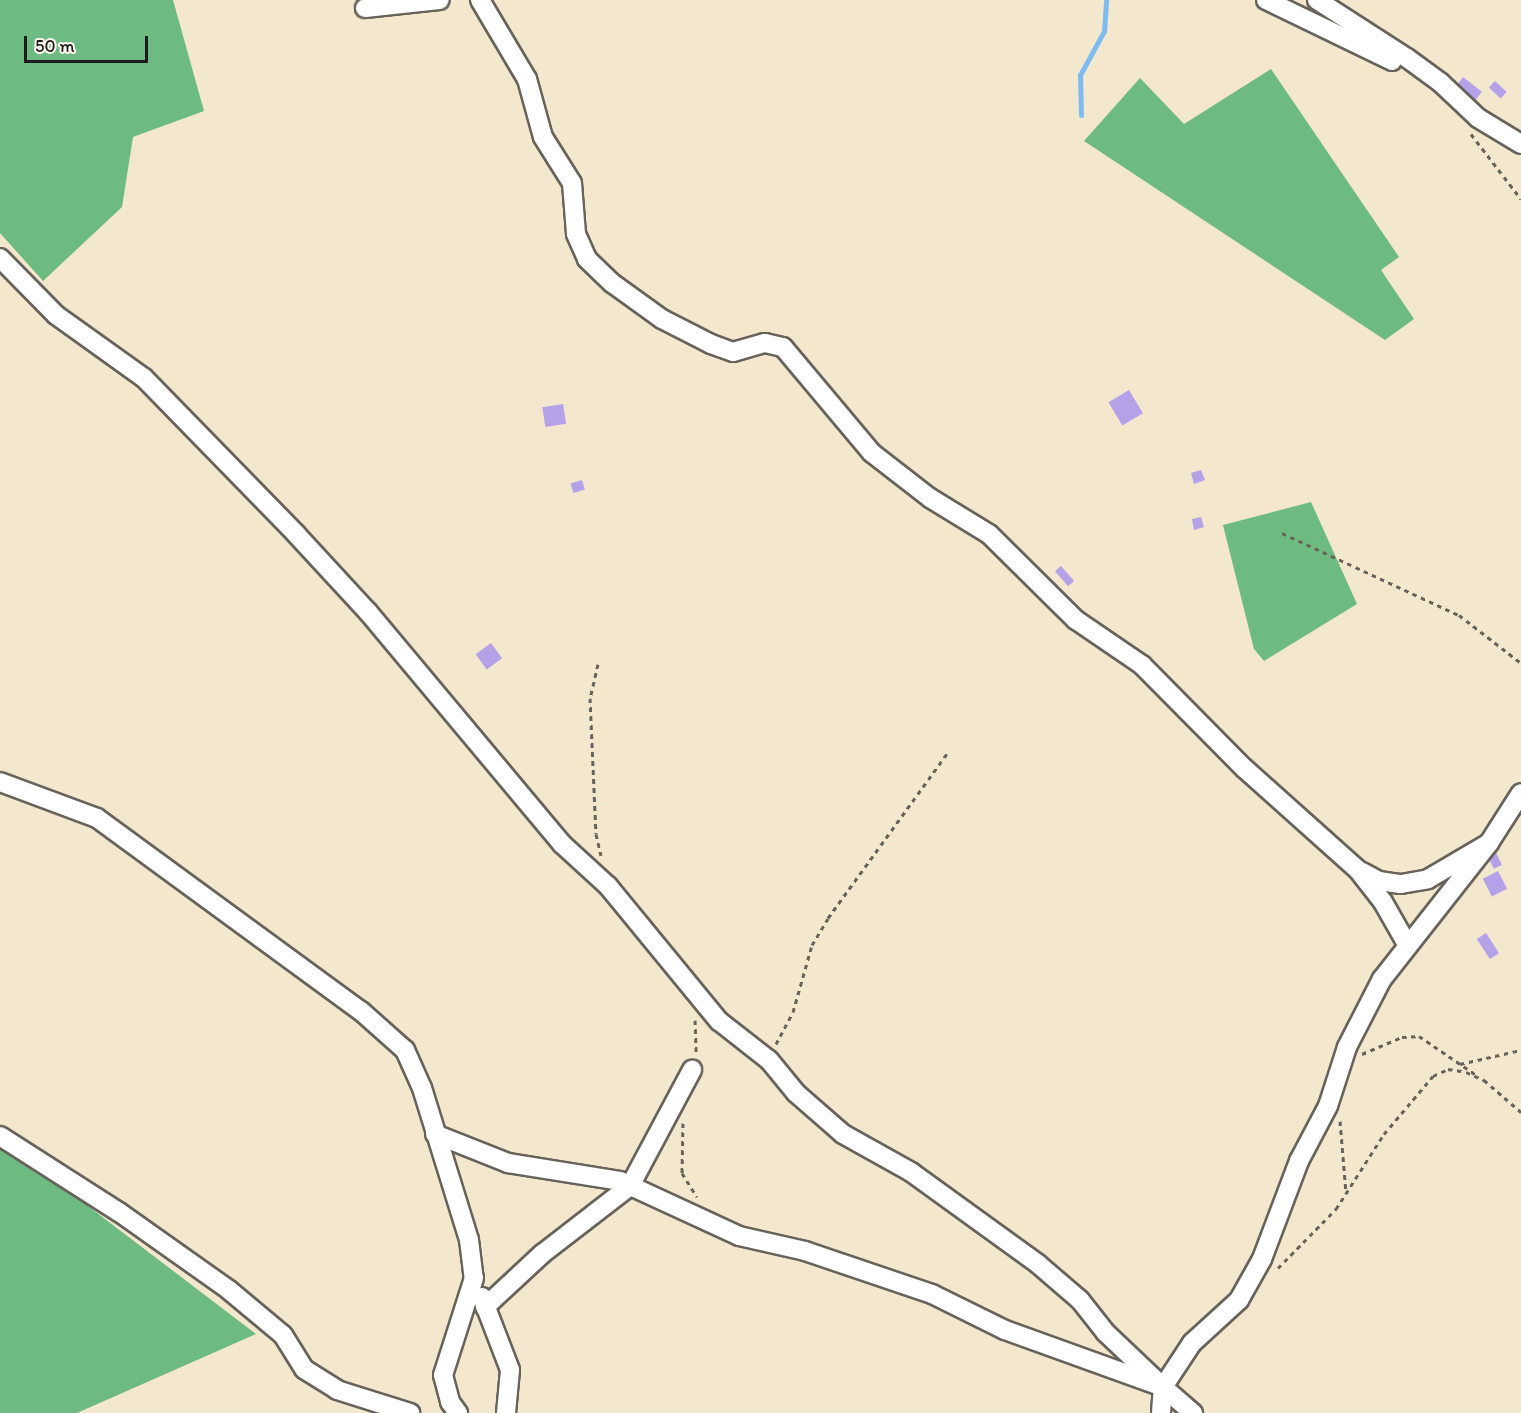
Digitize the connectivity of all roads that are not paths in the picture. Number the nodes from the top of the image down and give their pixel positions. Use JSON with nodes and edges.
{"nodes":[{"id":1,"x":440,"y":0,"type":"edge"},
{"id":2,"x":480,"y":0,"type":"edge"},
{"id":3,"x":1266,"y":0,"type":"edge"},
{"id":4,"x":1317,"y":0,"type":"edge"},
{"id":5,"x":365,"y":8,"type":"dead end"},
{"id":6,"x":1441,"y":82,"type":"junction"},
{"id":7,"x":1521,"y":144,"type":"edge"},
{"id":8,"x":0,"y":258,"type":"edge"},
{"id":9,"x":0,"y":782,"type":"edge"},
{"id":10,"x":1521,"y":793,"type":"edge"},
{"id":11,"x":1489,"y":843,"type":"junction"},
{"id":12,"x":1358,"y":870,"type":"junction"},
{"id":13,"x":1407,"y":944,"type":"junction"},
{"id":14,"x":692,"y":1070,"type":"road end"},
{"id":15,"x":435,"y":1134,"type":"junction"},
{"id":16,"x":0,"y":1136,"type":"edge"},
{"id":17,"x":630,"y":1186,"type":"junction"},
{"id":18,"x":474,"y":1278,"type":"junction"},
{"id":19,"x":485,"y":1307,"type":"junction"},
{"id":20,"x":1163,"y":1387,"type":"junction"},
{"id":21,"x":411,"y":1413,"type":"edge"},
{"id":22,"x":458,"y":1413,"type":"edge"},
{"id":23,"x":506,"y":1413,"type":"edge"},
{"id":24,"x":1161,"y":1413,"type":"edge"},
{"id":25,"x":1193,"y":1413,"type":"edge"}],
"edges":[{"from":1,"to":5,"type":"street"},
{"from":2,"to":12,"type":"street"},
{"from":3,"to":6,"type":"street"},
{"from":4,"to":6,"type":"street"},
{"from":6,"to":7,"type":"street"},
{"from":8,"to":20,"type":"street"},
{"from":9,"to":15,"type":"street"},
{"from":10,"to":11,"type":"street"},
{"from":11,"to":12,"type":"street"},
{"from":11,"to":13,"type":"street"},
{"from":12,"to":13,"type":"street"},
{"from":13,"to":20,"type":"street"},
{"from":14,"to":17,"type":"street"},
{"from":15,"to":17,"type":"street"},
{"from":15,"to":18,"type":"street"},
{"from":16,"to":21,"type":"street"},
{"from":17,"to":19,"type":"street"},
{"from":17,"to":20,"type":"street"},
{"from":18,"to":19,"type":"street"},
{"from":18,"to":22,"type":"street"},
{"from":19,"to":23,"type":"street"},
{"from":20,"to":24,"type":"street"},
{"from":20,"to":25,"type":"street"}]}
